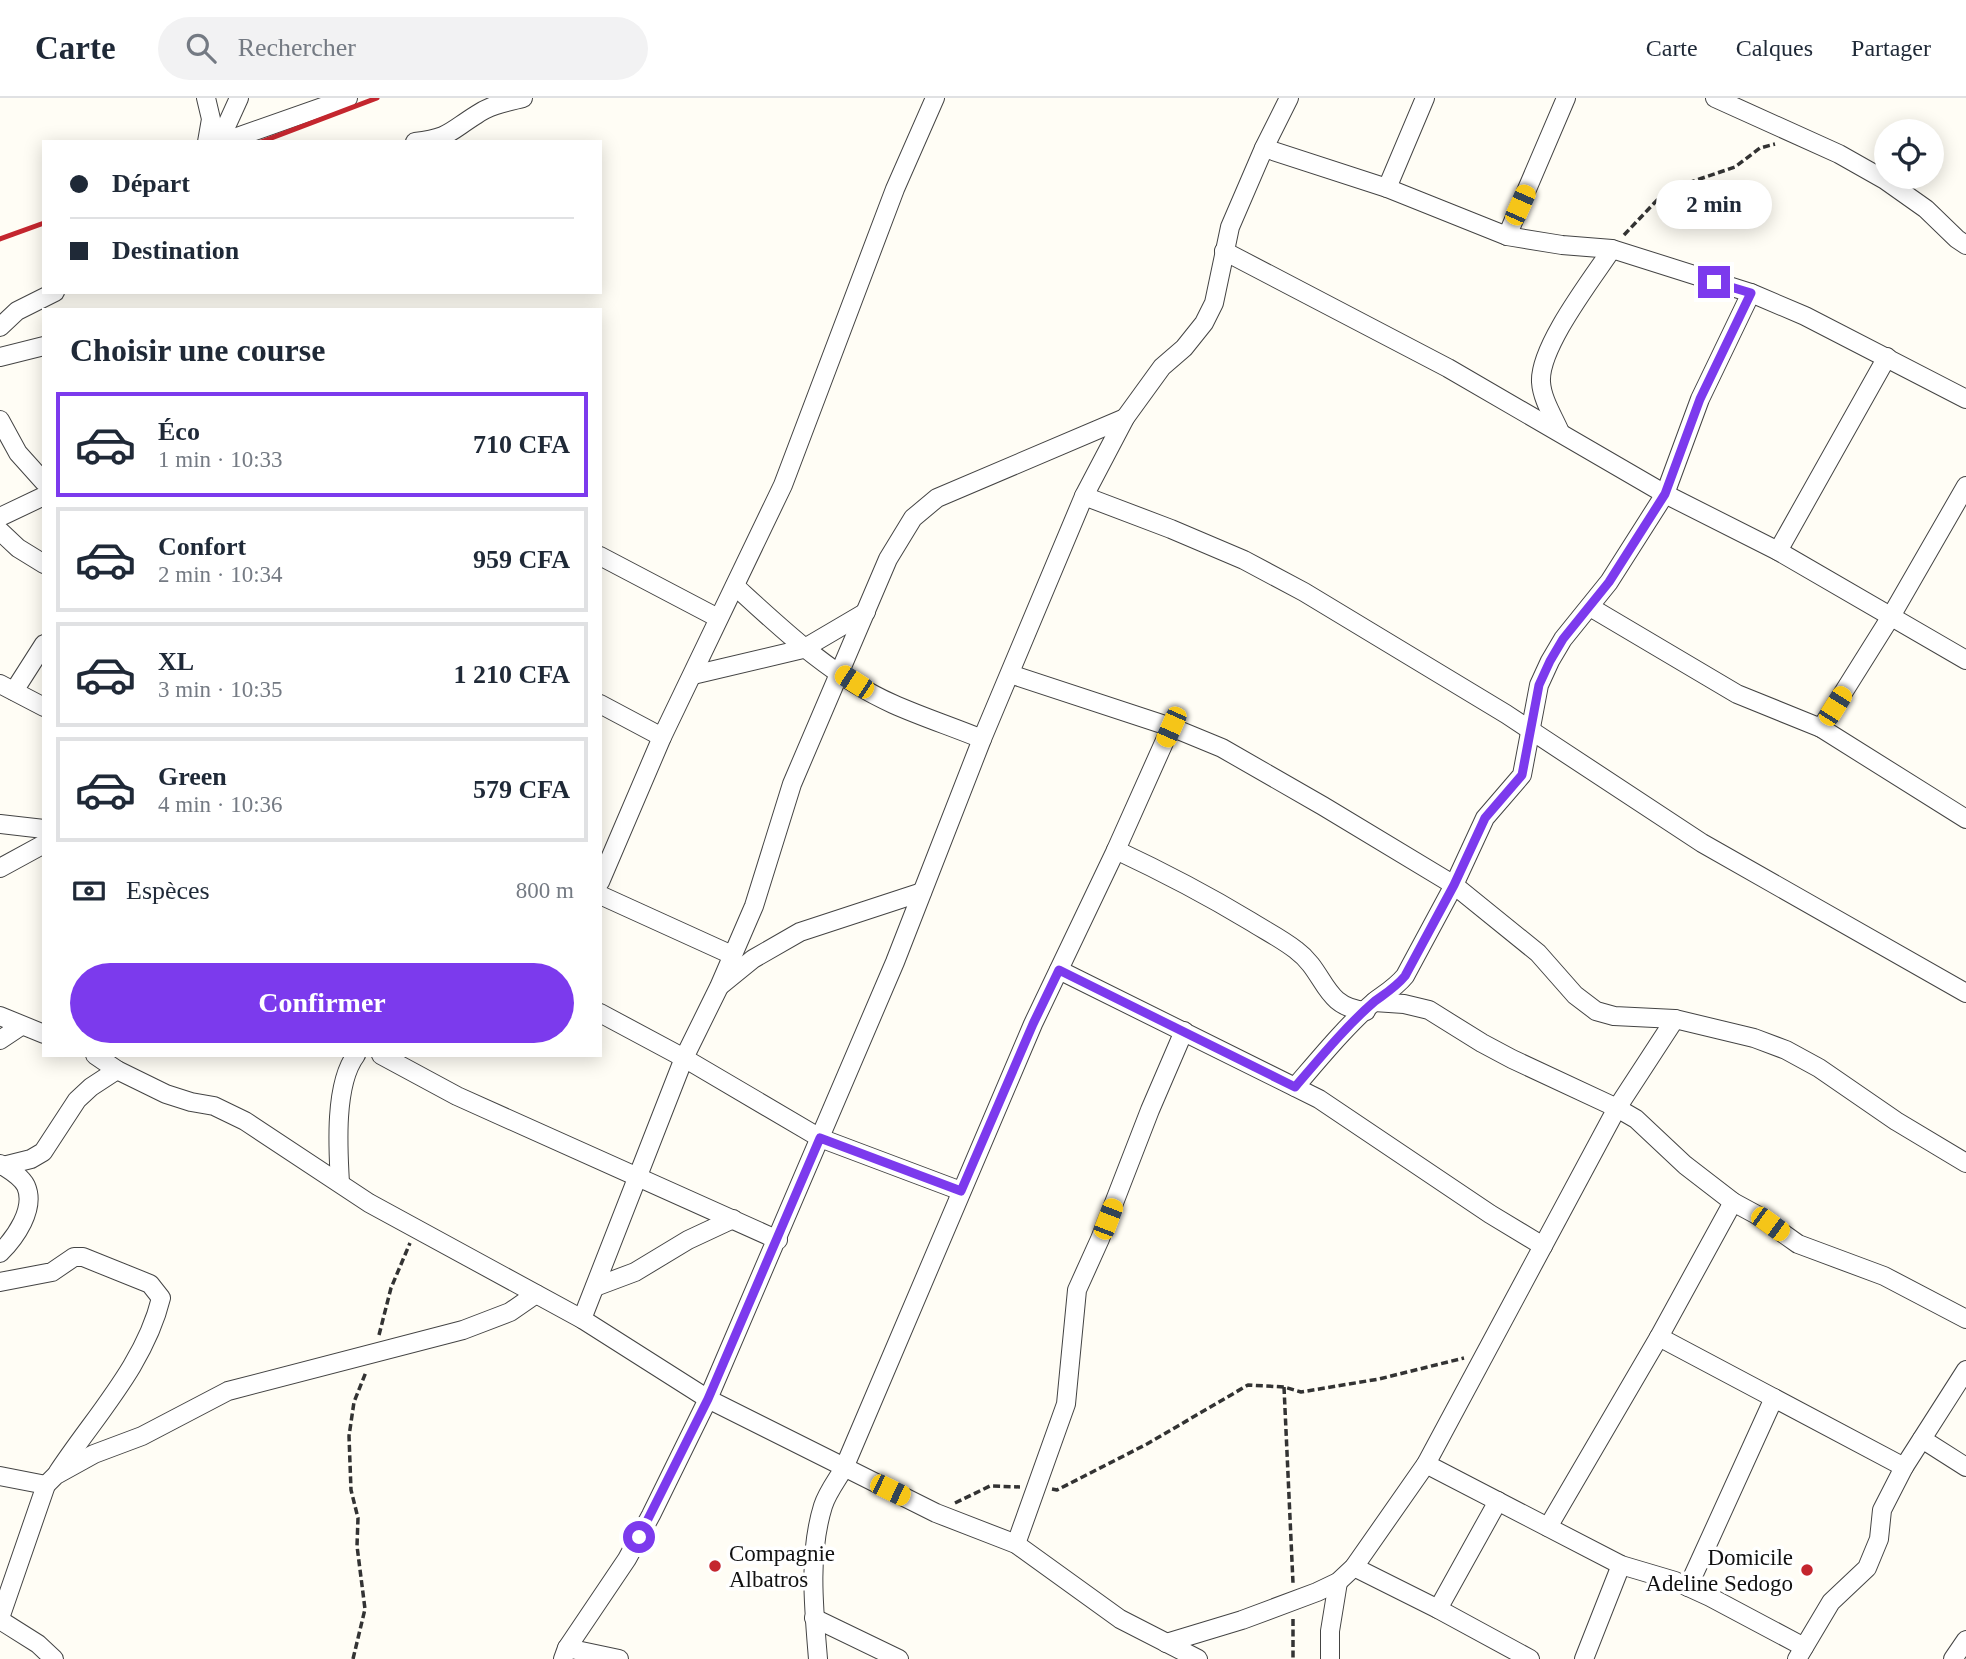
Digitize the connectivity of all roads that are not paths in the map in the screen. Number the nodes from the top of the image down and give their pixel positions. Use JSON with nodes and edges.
{"nodes":[{"id":1,"x":206,"y":98,"type":"edge"},
{"id":2,"x":239,"y":98,"type":"edge"},
{"id":3,"x":348,"y":98,"type":"edge"},
{"id":4,"x":523,"y":98,"type":"edge"},
{"id":5,"x":935,"y":98,"type":"edge"},
{"id":6,"x":1289,"y":98,"type":"edge"},
{"id":7,"x":1425,"y":98,"type":"edge"},
{"id":8,"x":1566,"y":98,"type":"edge"},
{"id":9,"x":1715,"y":98,"type":"edge"},
{"id":10,"x":207,"y":140,"type":"edge"},
{"id":11,"x":222,"y":140,"type":"edge"},
{"id":12,"x":227,"y":140,"type":"edge"},
{"id":13,"x":427,"y":140,"type":"edge"},
{"id":14,"x":1264,"y":148,"type":"junction"},
{"id":15,"x":1387,"y":188,"type":"junction"},
{"id":16,"x":1507,"y":236,"type":"junction"},
{"id":17,"x":1966,"y":245,"type":"edge"},
{"id":18,"x":1612,"y":249,"type":"junction"},
{"id":19,"x":1224,"y":251,"type":"junction"},
{"id":20,"x":1751,"y":293,"type":"junction"},
{"id":21,"x":51,"y":294,"type":"edge"},
{"id":22,"x":0,"y":327,"type":"edge"},
{"id":23,"x":42,"y":346,"type":"edge"},
{"id":24,"x":0,"y":357,"type":"edge"},
{"id":25,"x":1887,"y":357,"type":"junction"},
{"id":26,"x":1966,"y":399,"type":"edge"},
{"id":27,"x":1125,"y":418,"type":"junction"},
{"id":28,"x":0,"y":420,"type":"edge"},
{"id":29,"x":1560,"y":432,"type":"junction"},
{"id":30,"x":42,"y":480,"type":"edge"},
{"id":31,"x":1966,"y":486,"type":"edge"},
{"id":32,"x":1665,"y":494,"type":"junction"},
{"id":33,"x":1083,"y":496,"type":"junction"},
{"id":34,"x":42,"y":497,"type":"edge"},
{"id":35,"x":0,"y":517,"type":"edge"},
{"id":36,"x":0,"y":531,"type":"edge"},
{"id":37,"x":1778,"y":551,"type":"junction"},
{"id":38,"x":602,"y":557,"type":"edge"},
{"id":39,"x":42,"y":563,"type":"edge"},
{"id":40,"x":736,"y":586,"type":"junction"},
{"id":41,"x":1590,"y":607,"type":"junction"},
{"id":42,"x":866,"y":612,"type":"junction"},
{"id":43,"x":718,"y":618,"type":"junction"},
{"id":44,"x":1890,"y":618,"type":"junction"},
{"id":45,"x":42,"y":646,"type":"edge"},
{"id":46,"x":803,"y":649,"type":"junction"},
{"id":47,"x":1966,"y":660,"type":"edge"},
{"id":48,"x":840,"y":673,"type":"junction"},
{"id":49,"x":1010,"y":674,"type":"junction"},
{"id":50,"x":693,"y":676,"type":"junction"},
{"id":51,"x":7,"y":688,"type":"edge"},
{"id":52,"x":602,"y":705,"type":"edge"},
{"id":53,"x":42,"y":706,"type":"edge"},
{"id":54,"x":1171,"y":727,"type":"junction"},
{"id":55,"x":1821,"y":728,"type":"junction"},
{"id":56,"x":1530,"y":730,"type":"junction"},
{"id":57,"x":663,"y":737,"type":"junction"},
{"id":58,"x":982,"y":739,"type":"junction"},
{"id":59,"x":1966,"y":819,"type":"edge"},
{"id":60,"x":0,"y":824,"type":"edge"},
{"id":61,"x":42,"y":829,"type":"edge"},
{"id":62,"x":42,"y":845,"type":"edge"},
{"id":63,"x":1116,"y":850,"type":"junction"},
{"id":64,"x":605,"y":859,"type":"edge"},
{"id":65,"x":0,"y":868,"type":"edge"},
{"id":66,"x":1454,"y":885,"type":"junction"},
{"id":67,"x":922,"y":892,"type":"junction"},
{"id":68,"x":602,"y":896,"type":"edge"},
{"id":69,"x":732,"y":955,"type":"junction"},
{"id":70,"x":1059,"y":970,"type":"junction"},
{"id":71,"x":719,"y":987,"type":"junction"},
{"id":72,"x":1966,"y":993,"type":"edge"},
{"id":73,"x":1370,"y":1007,"type":"junction"},
{"id":74,"x":602,"y":1014,"type":"edge"},
{"id":75,"x":0,"y":1016,"type":"edge"},
{"id":76,"x":1675,"y":1019,"type":"junction"},
{"id":77,"x":22,"y":1027,"type":"junction"},
{"id":78,"x":1184,"y":1031,"type":"junction"},
{"id":79,"x":42,"y":1033,"type":"edge"},
{"id":80,"x":0,"y":1040,"type":"edge"},
{"id":81,"x":98,"y":1057,"type":"edge"},
{"id":82,"x":355,"y":1057,"type":"edge"},
{"id":83,"x":385,"y":1057,"type":"edge"},
{"id":84,"x":684,"y":1058,"type":"junction"},
{"id":85,"x":117,"y":1070,"type":"junction"},
{"id":86,"x":1295,"y":1087,"type":"junction"},
{"id":87,"x":1617,"y":1108,"type":"junction"},
{"id":88,"x":820,"y":1138,"type":"junction"},
{"id":89,"x":1966,"y":1163,"type":"edge"},
{"id":90,"x":2,"y":1165,"type":"edge"},
{"id":91,"x":638,"y":1177,"type":"junction"},
{"id":92,"x":340,"y":1183,"type":"junction"},
{"id":93,"x":961,"y":1191,"type":"junction"},
{"id":94,"x":1733,"y":1202,"type":"junction"},
{"id":95,"x":733,"y":1219,"type":"junction"},
{"id":96,"x":778,"y":1240,"type":"junction"},
{"id":97,"x":1543,"y":1246,"type":"junction"},
{"id":98,"x":0,"y":1253,"type":"edge"},
{"id":99,"x":0,"y":1282,"type":"edge"},
{"id":100,"x":595,"y":1287,"type":"junction"},
{"id":101,"x":536,"y":1294,"type":"junction"},
{"id":102,"x":582,"y":1319,"type":"junction"},
{"id":103,"x":1966,"y":1319,"type":"edge"},
{"id":104,"x":1659,"y":1337,"type":"junction"},
{"id":105,"x":1966,"y":1370,"type":"edge"},
{"id":106,"x":1774,"y":1398,"type":"junction"},
{"id":107,"x":708,"y":1399,"type":"junction"},
{"id":108,"x":1922,"y":1439,"type":"junction"},
{"id":109,"x":1426,"y":1464,"type":"junction"},
{"id":110,"x":1966,"y":1467,"type":"edge"},
{"id":111,"x":844,"y":1468,"type":"junction"},
{"id":112,"x":1904,"y":1468,"type":"junction"},
{"id":113,"x":0,"y":1476,"type":"edge"},
{"id":114,"x":51,"y":1480,"type":"junction"},
{"id":115,"x":1498,"y":1501,"type":"junction"},
{"id":116,"x":1548,"y":1527,"type":"junction"},
{"id":117,"x":1016,"y":1545,"type":"junction"},
{"id":118,"x":1621,"y":1564,"type":"junction"},
{"id":119,"x":1354,"y":1567,"type":"junction"},
{"id":120,"x":1338,"y":1582,"type":"junction"},
{"id":121,"x":1688,"y":1587,"type":"junction"},
{"id":122,"x":1438,"y":1609,"type":"junction"},
{"id":123,"x":814,"y":1618,"type":"junction"},
{"id":124,"x":0,"y":1619,"type":"edge"},
{"id":125,"x":1966,"y":1640,"type":"edge"},
{"id":126,"x":1166,"y":1643,"type":"junction"},
{"id":127,"x":565,"y":1653,"type":"edge"},
{"id":128,"x":1801,"y":1653,"type":"edge"},
{"id":129,"x":54,"y":1659,"type":"edge"},
{"id":130,"x":619,"y":1659,"type":"edge"},
{"id":131,"x":818,"y":1659,"type":"edge"},
{"id":132,"x":899,"y":1659,"type":"edge"},
{"id":133,"x":1198,"y":1659,"type":"edge"},
{"id":134,"x":1330,"y":1659,"type":"edge"},
{"id":135,"x":1530,"y":1659,"type":"edge"},
{"id":136,"x":1584,"y":1659,"type":"edge"},
{"id":137,"x":1953,"y":1659,"type":"edge"}],
"edges":[{"from":1,"to":10,"type":"street"},
{"from":2,"to":11,"type":"street"},
{"from":3,"to":12,"type":"street"},
{"from":4,"to":13,"type":"street"},
{"from":5,"to":40,"type":"street"},
{"from":6,"to":14,"type":"street"},
{"from":7,"to":15,"type":"street"},
{"from":8,"to":16,"type":"street"},
{"from":9,"to":17,"type":"street"},
{"from":14,"to":15,"type":"street"},
{"from":14,"to":19,"type":"street"},
{"from":15,"to":16,"type":"street"},
{"from":16,"to":18,"type":"street"},
{"from":18,"to":20,"type":"street"},
{"from":18,"to":29,"type":"street"},
{"from":19,"to":27,"type":"street"},
{"from":19,"to":29,"type":"street"},
{"from":20,"to":25,"type":"street"},
{"from":20,"to":32,"type":"street"},
{"from":21,"to":22,"type":"street"},
{"from":23,"to":24,"type":"street"},
{"from":25,"to":26,"type":"street"},
{"from":25,"to":37,"type":"street"},
{"from":27,"to":33,"type":"street"},
{"from":27,"to":42,"type":"street"},
{"from":28,"to":30,"type":"street"},
{"from":29,"to":32,"type":"street"},
{"from":31,"to":44,"type":"street"},
{"from":32,"to":37,"type":"street"},
{"from":32,"to":41,"type":"street"},
{"from":33,"to":49,"type":"street"},
{"from":33,"to":56,"type":"street"},
{"from":34,"to":35,"type":"street"},
{"from":36,"to":39,"type":"street"},
{"from":37,"to":44,"type":"street"},
{"from":38,"to":43,"type":"street"},
{"from":40,"to":43,"type":"street"},
{"from":40,"to":46,"type":"street"},
{"from":41,"to":55,"type":"street"},
{"from":41,"to":56,"type":"street"},
{"from":42,"to":46,"type":"street"},
{"from":42,"to":48,"type":"street"},
{"from":43,"to":50,"type":"street"},
{"from":44,"to":47,"type":"street"},
{"from":44,"to":55,"type":"street"},
{"from":45,"to":51,"type":"street"},
{"from":46,"to":48,"type":"street"},
{"from":46,"to":50,"type":"street"},
{"from":48,"to":58,"type":"street"},
{"from":48,"to":69,"type":"street"},
{"from":49,"to":54,"type":"street"},
{"from":49,"to":58,"type":"street"},
{"from":50,"to":57,"type":"street"},
{"from":51,"to":53,"type":"street"},
{"from":52,"to":57,"type":"street"},
{"from":54,"to":63,"type":"street"},
{"from":54,"to":66,"type":"street"},
{"from":55,"to":59,"type":"street"},
{"from":56,"to":66,"type":"street"},
{"from":56,"to":72,"type":"street"},
{"from":57,"to":64,"type":"street"},
{"from":58,"to":67,"type":"street"},
{"from":60,"to":61,"type":"street"},
{"from":62,"to":65,"type":"street"},
{"from":63,"to":70,"type":"street"},
{"from":63,"to":73,"type":"street"},
{"from":66,"to":73,"type":"street"},
{"from":66,"to":76,"type":"street"},
{"from":67,"to":71,"type":"street"},
{"from":67,"to":88,"type":"street"},
{"from":68,"to":69,"type":"street"},
{"from":69,"to":71,"type":"street"},
{"from":70,"to":78,"type":"street"},
{"from":70,"to":93,"type":"street"},
{"from":71,"to":84,"type":"street"},
{"from":73,"to":86,"type":"street"},
{"from":73,"to":87,"type":"street"},
{"from":74,"to":84,"type":"street"},
{"from":75,"to":77,"type":"street"},
{"from":76,"to":87,"type":"street"},
{"from":76,"to":89,"type":"street"},
{"from":77,"to":79,"type":"street"},
{"from":77,"to":80,"type":"street"},
{"from":78,"to":86,"type":"street"},
{"from":78,"to":117,"type":"street"},
{"from":81,"to":85,"type":"street"},
{"from":82,"to":92,"type":"street"},
{"from":83,"to":91,"type":"street"},
{"from":84,"to":88,"type":"street"},
{"from":84,"to":91,"type":"street"},
{"from":85,"to":90,"type":"street"},
{"from":85,"to":92,"type":"street"},
{"from":86,"to":97,"type":"street"},
{"from":87,"to":94,"type":"street"},
{"from":87,"to":97,"type":"street"},
{"from":88,"to":93,"type":"street"},
{"from":88,"to":96,"type":"street"},
{"from":90,"to":98,"type":"street"},
{"from":91,"to":95,"type":"street"},
{"from":91,"to":100,"type":"street"},
{"from":92,"to":101,"type":"street"},
{"from":93,"to":111,"type":"street"},
{"from":94,"to":103,"type":"street"},
{"from":94,"to":104,"type":"street"},
{"from":95,"to":96,"type":"street"},
{"from":95,"to":100,"type":"street"},
{"from":96,"to":107,"type":"street"},
{"from":97,"to":109,"type":"street"},
{"from":99,"to":114,"type":"street"},
{"from":100,"to":102,"type":"street"},
{"from":101,"to":102,"type":"street"},
{"from":101,"to":114,"type":"street"},
{"from":102,"to":107,"type":"street"},
{"from":104,"to":106,"type":"street"},
{"from":104,"to":116,"type":"street"},
{"from":105,"to":108,"type":"street"},
{"from":106,"to":112,"type":"street"},
{"from":106,"to":121,"type":"street"},
{"from":107,"to":111,"type":"street"},
{"from":107,"to":127,"type":"street"},
{"from":108,"to":110,"type":"street"},
{"from":108,"to":112,"type":"street"},
{"from":109,"to":115,"type":"street"},
{"from":109,"to":119,"type":"street"},
{"from":111,"to":117,"type":"street"},
{"from":111,"to":123,"type":"street"},
{"from":112,"to":128,"type":"street"},
{"from":113,"to":114,"type":"street"},
{"from":114,"to":124,"type":"street"},
{"from":115,"to":116,"type":"street"},
{"from":115,"to":122,"type":"street"},
{"from":116,"to":118,"type":"street"},
{"from":117,"to":126,"type":"street"},
{"from":118,"to":121,"type":"street"},
{"from":118,"to":136,"type":"street"},
{"from":119,"to":120,"type":"street"},
{"from":119,"to":122,"type":"street"},
{"from":120,"to":126,"type":"street"},
{"from":120,"to":134,"type":"street"},
{"from":121,"to":128,"type":"street"},
{"from":122,"to":135,"type":"street"},
{"from":123,"to":131,"type":"street"},
{"from":123,"to":132,"type":"street"},
{"from":124,"to":129,"type":"street"},
{"from":125,"to":137,"type":"street"},
{"from":126,"to":133,"type":"street"},
{"from":127,"to":130,"type":"street"}]}
